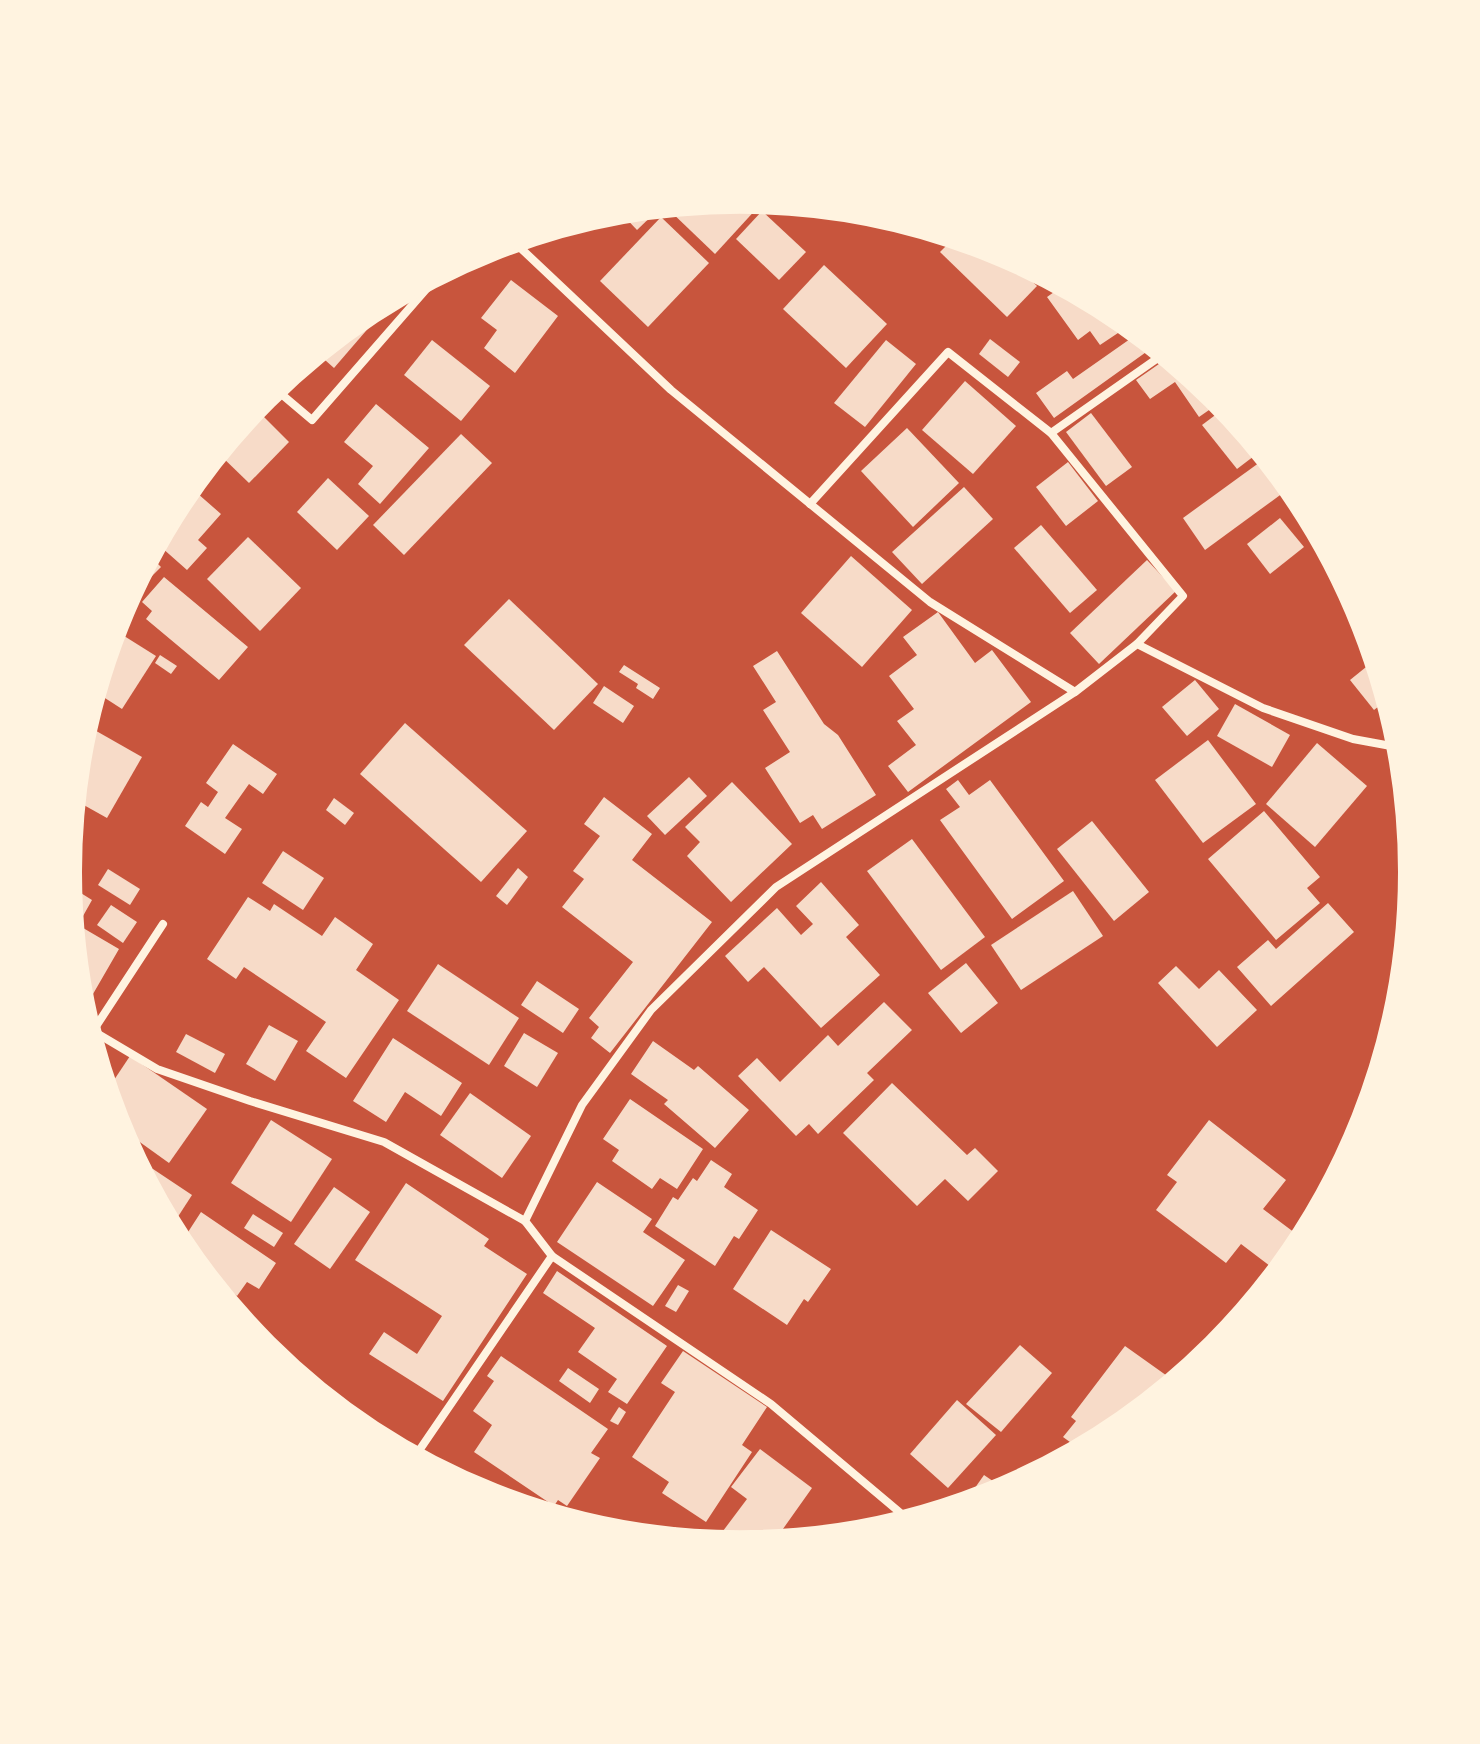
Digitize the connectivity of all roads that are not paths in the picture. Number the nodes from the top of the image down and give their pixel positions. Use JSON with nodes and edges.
{"nodes":[{"id":1,"x":522,"y":249,"type":"edge"},
{"id":2,"x":422,"y":293,"type":"edge"},
{"id":3,"x":1156,"y":360,"type":"edge"},
{"id":4,"x":283,"y":396,"type":"edge"},
{"id":5,"x":1051,"y":433,"type":"junction"},
{"id":6,"x":810,"y":504,"type":"junction"},
{"id":7,"x":1137,"y":644,"type":"junction"},
{"id":8,"x":1075,"y":692,"type":"junction"},
{"id":9,"x":1387,"y":745,"type":"edge"},
{"id":10,"x":163,"y":924,"type":"dead end"},
{"id":11,"x":98,"y":1024,"type":"edge"},
{"id":12,"x":101,"y":1039,"type":"edge"},
{"id":13,"x":525,"y":1221,"type":"junction"},
{"id":14,"x":552,"y":1256,"type":"junction"},
{"id":15,"x":420,"y":1449,"type":"edge"},
{"id":16,"x":900,"y":1512,"type":"edge"}],
"edges":[{"from":1,"to":6,"type":"street"},
{"from":2,"to":4,"type":"street"},
{"from":3,"to":5,"type":"street"},
{"from":5,"to":6,"type":"street"},
{"from":5,"to":7,"type":"street"},
{"from":6,"to":8,"type":"street"},
{"from":7,"to":8,"type":"street"},
{"from":7,"to":9,"type":"street"},
{"from":8,"to":13,"type":"street"},
{"from":10,"to":11,"type":"street"},
{"from":12,"to":13,"type":"street"},
{"from":13,"to":14,"type":"street"},
{"from":14,"to":15,"type":"street"},
{"from":14,"to":16,"type":"street"}]}
